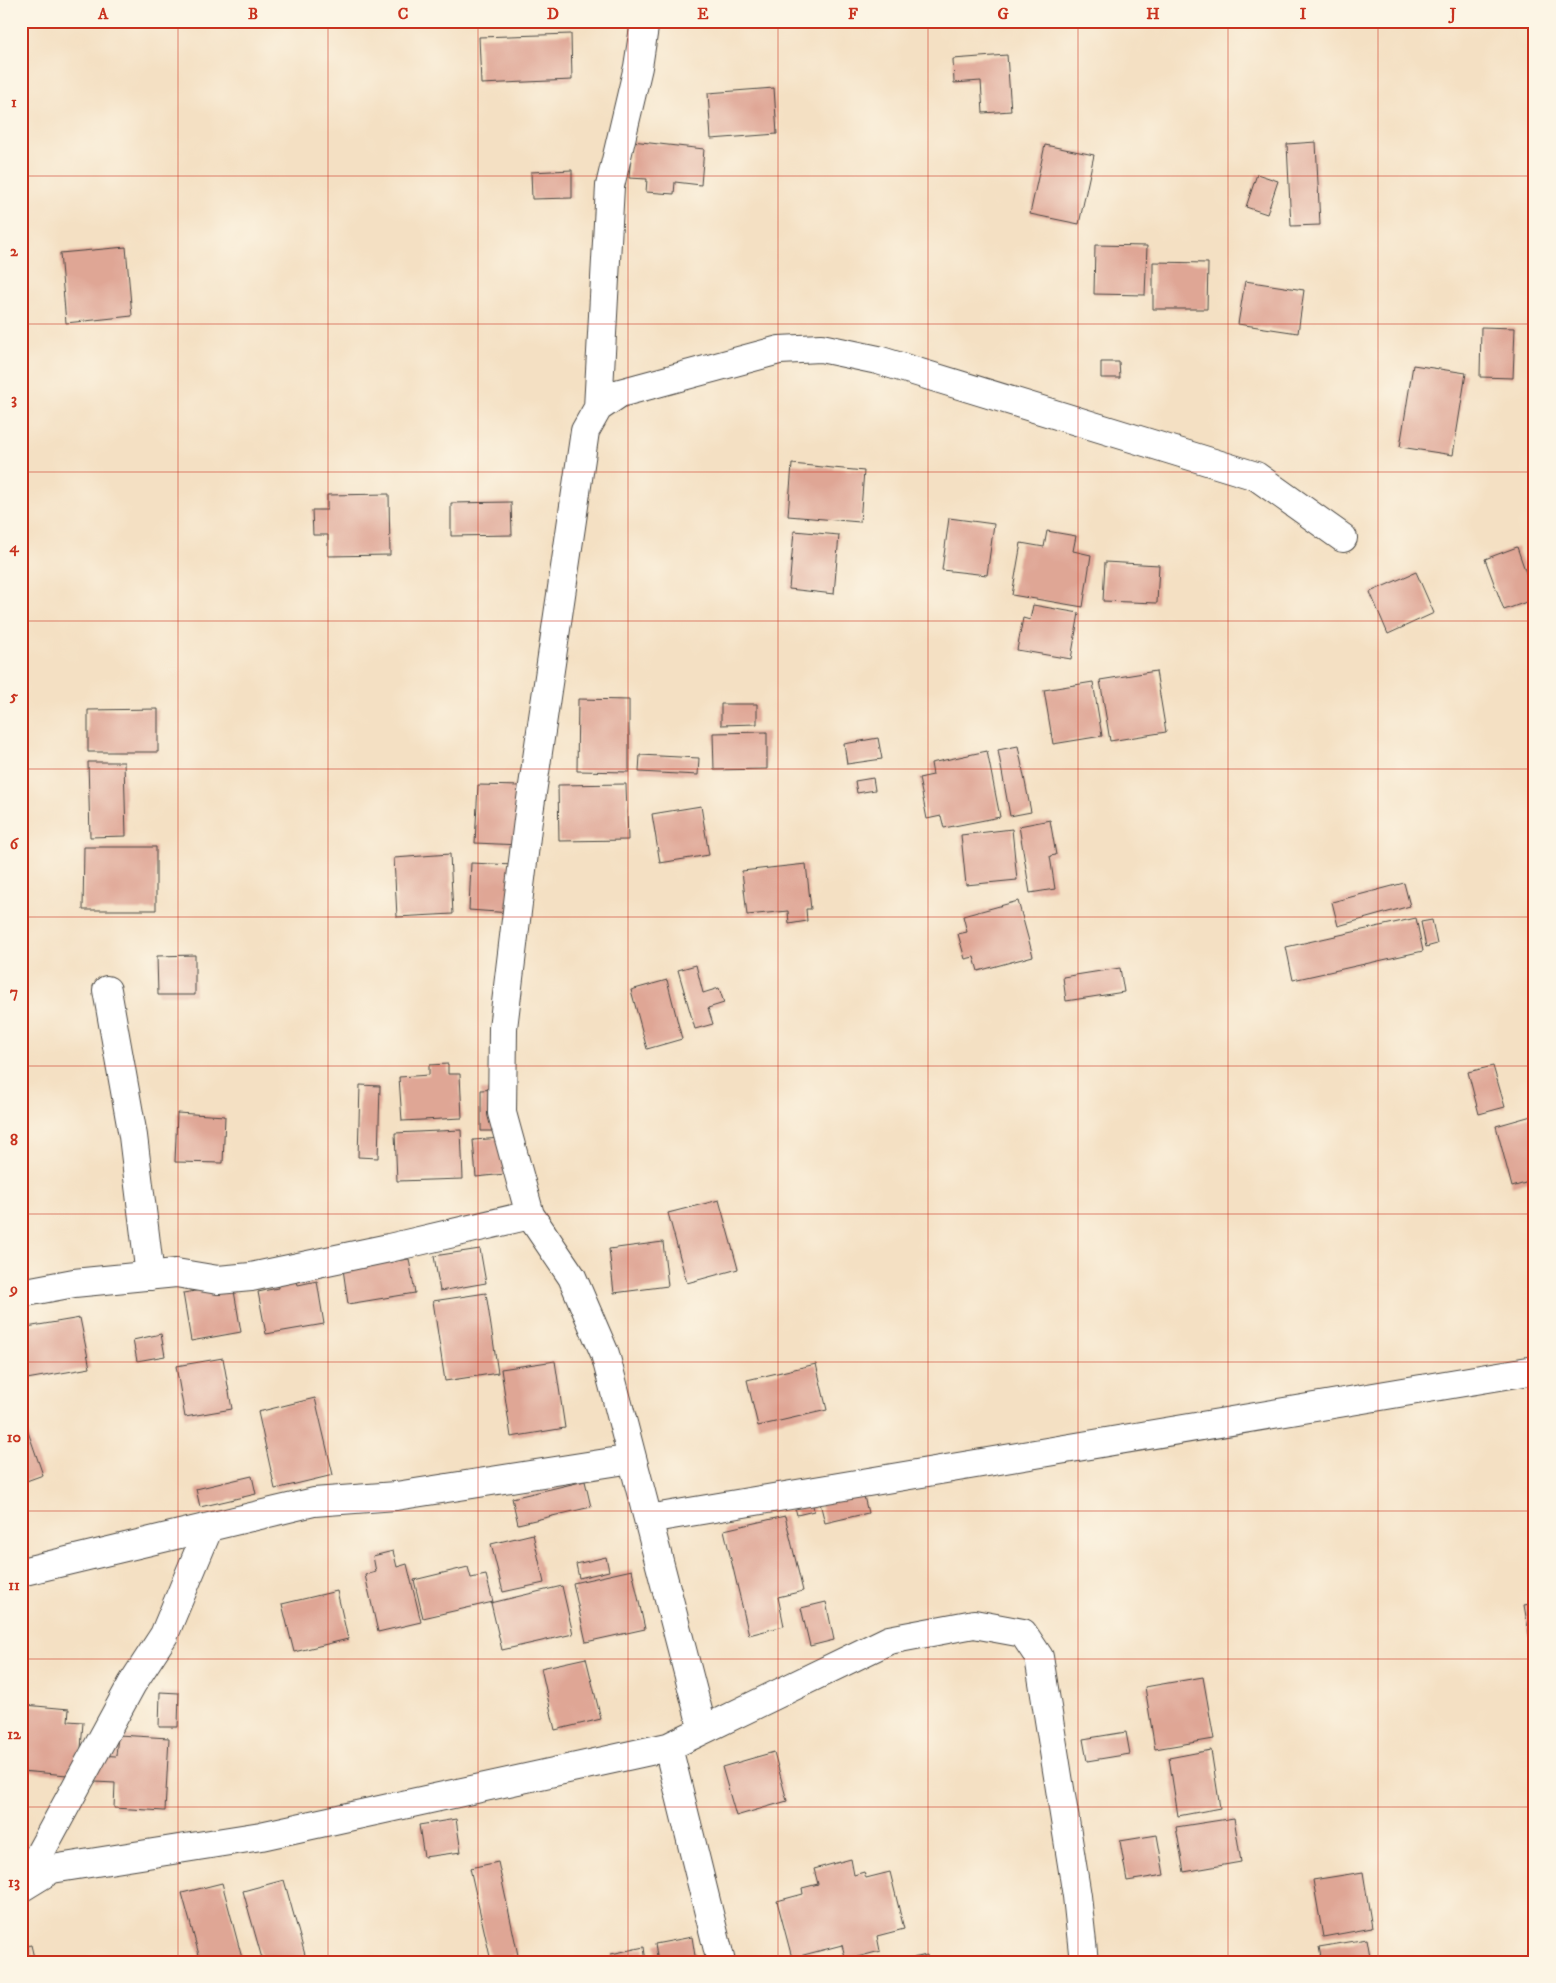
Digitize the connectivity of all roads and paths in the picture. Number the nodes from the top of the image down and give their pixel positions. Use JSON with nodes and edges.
{"nodes":[{"id":1,"x":645,"y":21,"type":"edge"},
{"id":2,"x":598,"y":408,"type":"junction"},
{"id":3,"x":1343,"y":538,"type":"dead end"},
{"id":4,"x":107,"y":990,"type":"dead end"},
{"id":5,"x":530,"y":1215,"type":"junction"},
{"id":6,"x":150,"y":1276,"type":"junction"},
{"id":7,"x":21,"y":1293,"type":"edge"},
{"id":8,"x":1535,"y":1370,"type":"edge"},
{"id":9,"x":632,"y":1458,"type":"junction"},
{"id":10,"x":648,"y":1519,"type":"junction"},
{"id":11,"x":210,"y":1527,"type":"junction"},
{"id":12,"x":21,"y":1572,"type":"edge"},
{"id":13,"x":704,"y":1730,"type":"junction"},
{"id":14,"x":668,"y":1747,"type":"junction"},
{"id":15,"x":21,"y":1888,"type":"edge"},
{"id":16,"x":721,"y":1962,"type":"edge"},
{"id":17,"x":1084,"y":1962,"type":"edge"}],
"edges":[{"from":1,"to":2,"type":"street"},
{"from":2,"to":3,"type":"street"},
{"from":2,"to":5,"type":"street"},
{"from":4,"to":6,"type":"street"},
{"from":5,"to":6,"type":"street"},
{"from":5,"to":9,"type":"street"},
{"from":6,"to":7,"type":"street"},
{"from":8,"to":10,"type":"street"},
{"from":9,"to":10,"type":"street"},
{"from":9,"to":11,"type":"street"},
{"from":10,"to":13,"type":"street"},
{"from":11,"to":12,"type":"street"},
{"from":11,"to":15,"type":"street"},
{"from":13,"to":14,"type":"street"},
{"from":13,"to":17,"type":"street"},
{"from":14,"to":15,"type":"street"},
{"from":14,"to":16,"type":"street"}]}
